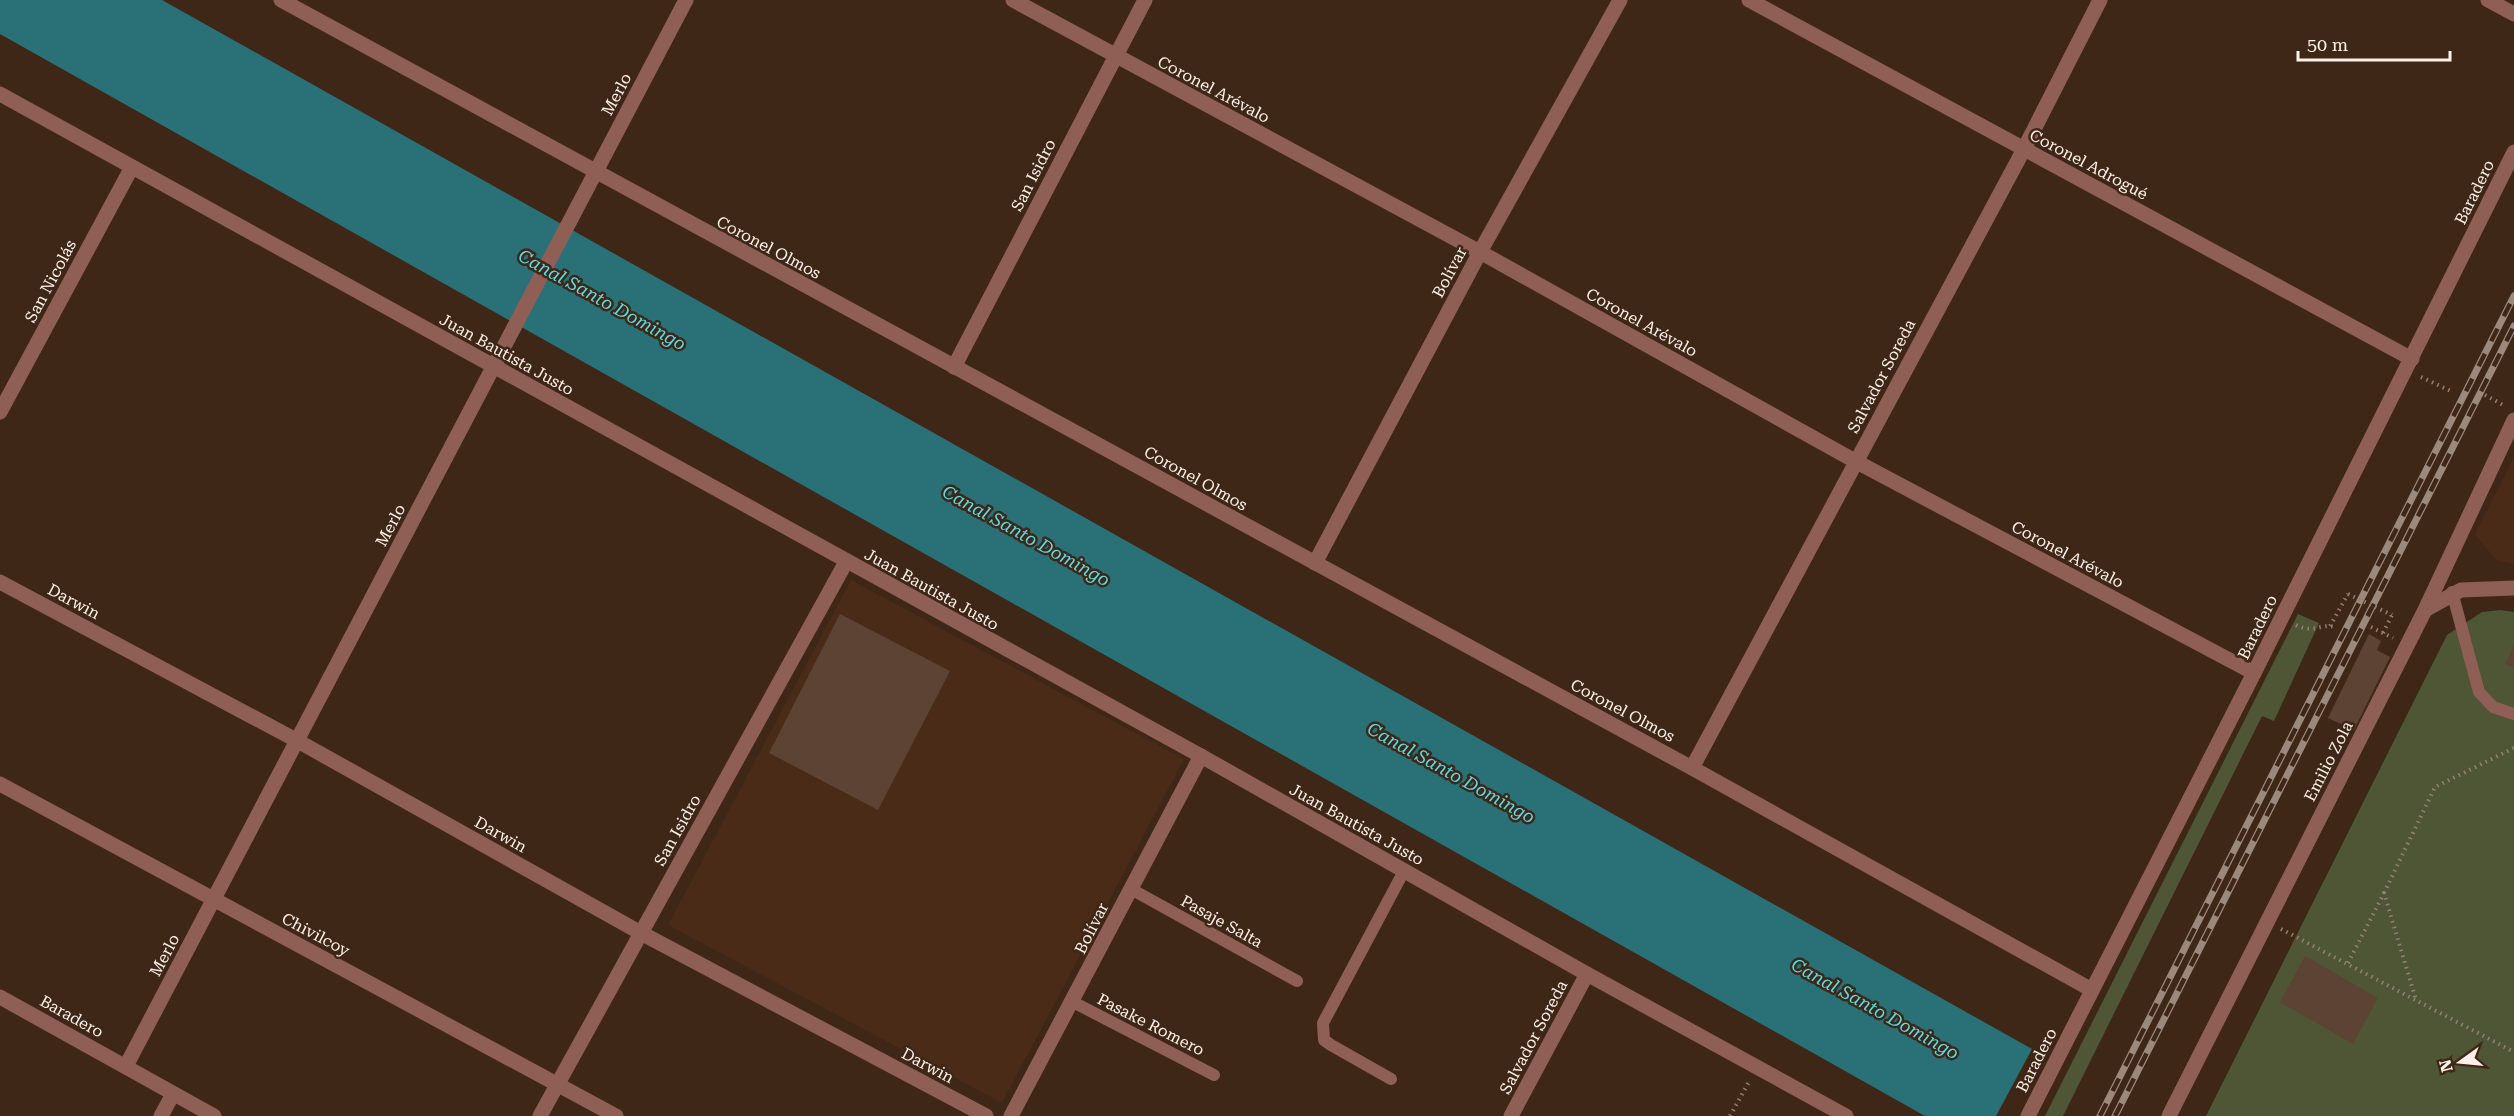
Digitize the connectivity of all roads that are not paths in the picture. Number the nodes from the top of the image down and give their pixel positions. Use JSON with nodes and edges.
{"nodes":[{"id":1,"x":281,"y":0,"type":"edge"},
{"id":2,"x":686,"y":0,"type":"edge"},
{"id":3,"x":1013,"y":0,"type":"edge"},
{"id":4,"x":1145,"y":0,"type":"edge"},
{"id":5,"x":1620,"y":0,"type":"edge"},
{"id":6,"x":1749,"y":0,"type":"edge"},
{"id":7,"x":2100,"y":0,"type":"edge"},
{"id":8,"x":2487,"y":0,"type":"edge"},
{"id":9,"x":2514,"y":14,"type":"edge"},
{"id":10,"x":1114,"y":56,"type":"junction"},
{"id":11,"x":0,"y":94,"type":"edge"},
{"id":12,"x":2024,"y":149,"type":"junction"},
{"id":13,"x":2514,"y":152,"type":"edge"},
{"id":14,"x":132,"y":167,"type":"junction"},
{"id":15,"x":595,"y":173,"type":"junction"},
{"id":16,"x":1480,"y":252,"type":"junction"},
{"id":17,"x":2409,"y":364,"type":"junction"},
{"id":18,"x":493,"y":367,"type":"junction"},
{"id":19,"x":954,"y":367,"type":"junction"},
{"id":20,"x":0,"y":412,"type":"edge"},
{"id":21,"x":2514,"y":420,"type":"edge"},
{"id":22,"x":1855,"y":461,"type":"junction"},
{"id":23,"x":846,"y":562,"type":"junction"},
{"id":24,"x":1315,"y":563,"type":"junction"},
{"id":25,"x":0,"y":582,"type":"edge"},
{"id":26,"x":2514,"y":588,"type":"edge"},
{"id":27,"x":2452,"y":592,"type":"junction"},
{"id":28,"x":2425,"y":610,"type":"junction"},
{"id":29,"x":2254,"y":673,"type":"junction"},
{"id":30,"x":2514,"y":714,"type":"edge"},
{"id":31,"x":296,"y":740,"type":"junction"},
{"id":32,"x":1201,"y":756,"type":"junction"},
{"id":33,"x":1692,"y":768,"type":"junction"},
{"id":34,"x":0,"y":784,"type":"edge"},
{"id":35,"x":1404,"y":871,"type":"junction"},
{"id":36,"x":1131,"y":890,"type":"junction"},
{"id":37,"x":214,"y":899,"type":"junction"},
{"id":38,"x":641,"y":933,"type":"junction"},
{"id":39,"x":1587,"y":974,"type":"junction"},
{"id":40,"x":1297,"y":981,"type":"dead end"},
{"id":41,"x":2092,"y":990,"type":"junction"},
{"id":42,"x":0,"y":997,"type":"edge"},
{"id":43,"x":1073,"y":1002,"type":"junction"},
{"id":44,"x":126,"y":1066,"type":"junction"},
{"id":45,"x":1214,"y":1075,"type":"dead end"},
{"id":46,"x":1391,"y":1078,"type":"dead end"},
{"id":47,"x":558,"y":1084,"type":"junction"},
{"id":48,"x":173,"y":1094,"type":"junction"},
{"id":49,"x":161,"y":1116,"type":"edge"},
{"id":50,"x":214,"y":1116,"type":"edge"},
{"id":51,"x":540,"y":1116,"type":"edge"},
{"id":52,"x":616,"y":1116,"type":"edge"},
{"id":53,"x":986,"y":1116,"type":"edge"},
{"id":54,"x":1011,"y":1116,"type":"edge"},
{"id":55,"x":1511,"y":1116,"type":"edge"},
{"id":56,"x":1846,"y":1116,"type":"edge"},
{"id":57,"x":2028,"y":1116,"type":"edge"},
{"id":58,"x":2169,"y":1116,"type":"edge"}],
"edges":[{"from":1,"to":15,"type":"street","name":"Coronel Olmos"},
{"from":2,"to":15,"type":"street","name":"Merlo"},
{"from":3,"to":10,"type":"street","name":"Coronel Arévalo"},
{"from":4,"to":10,"type":"street","name":"San Isidro"},
{"from":5,"to":16,"type":"street","name":"Bolívar"},
{"from":6,"to":12,"type":"street","name":"Coronel Adrogué"},
{"from":7,"to":12,"type":"street","name":"Salvador Soreda"},
{"from":8,"to":9,"type":"street"},
{"from":10,"to":16,"type":"street","name":"Coronel Arévalo"},
{"from":10,"to":19,"type":"street","name":"San Isidro"},
{"from":11,"to":14,"type":"street","name":"Juan Bautista Justo"},
{"from":12,"to":17,"type":"street","name":"Coronel Adrogué"},
{"from":12,"to":22,"type":"street","name":"Salvador Soreda"},
{"from":13,"to":17,"type":"street","name":"Baradero"},
{"from":14,"to":18,"type":"street","name":"Juan Bautista Justo"},
{"from":14,"to":20,"type":"street","name":"San Nicolás"},
{"from":15,"to":18,"type":"street","name":"Merlo"},
{"from":15,"to":19,"type":"street","name":"Coronel Olmos"},
{"from":16,"to":22,"type":"street","name":"Coronel Arévalo"},
{"from":16,"to":24,"type":"street","name":"Bolívar"},
{"from":17,"to":29,"type":"street","name":"Baradero"},
{"from":18,"to":23,"type":"street","name":"Juan Bautista Justo"},
{"from":18,"to":31,"type":"street","name":"Merlo"},
{"from":19,"to":24,"type":"street","name":"Coronel Olmos"},
{"from":21,"to":28,"type":"street","name":"Emilio Zola"},
{"from":22,"to":29,"type":"street","name":"Coronel Arévalo"},
{"from":22,"to":33,"type":"street","name":"Salvador Soreda"},
{"from":23,"to":32,"type":"street","name":"Juan Bautista Justo"},
{"from":23,"to":38,"type":"street","name":"San Isidro"},
{"from":24,"to":33,"type":"street","name":"Coronel Olmos"},
{"from":25,"to":31,"type":"street","name":"Darwin"},
{"from":26,"to":27,"type":"street"},
{"from":27,"to":28,"type":"street"},
{"from":27,"to":30,"type":"lane"},
{"from":28,"to":58,"type":"street","name":"Emilio Zola"},
{"from":29,"to":41,"type":"street","name":"Baradero"},
{"from":31,"to":37,"type":"street","name":"Merlo"},
{"from":31,"to":38,"type":"street","name":"Darwin"},
{"from":32,"to":35,"type":"street","name":"Juan Bautista Justo"},
{"from":32,"to":36,"type":"street","name":"Bolívar"},
{"from":33,"to":41,"type":"street","name":"Coronel Olmos"},
{"from":34,"to":37,"type":"street","name":"Chivilcoy"},
{"from":35,"to":39,"type":"street","name":"Juan Bautista Justo"},
{"from":35,"to":46,"type":"lane"},
{"from":36,"to":40,"type":"lane","name":"Pasaje Salta"},
{"from":36,"to":43,"type":"street","name":"Bolívar"},
{"from":37,"to":44,"type":"street","name":"Merlo"},
{"from":37,"to":47,"type":"street","name":"Chivilcoy"},
{"from":38,"to":47,"type":"street","name":"San Isidro"},
{"from":38,"to":53,"type":"street","name":"Darwin"},
{"from":39,"to":55,"type":"street","name":"Salvador Soreda"},
{"from":39,"to":56,"type":"street","name":"Juan Bautista Justo"},
{"from":41,"to":57,"type":"street","name":"Baradero"},
{"from":42,"to":44,"type":"street","name":"Baradero"},
{"from":43,"to":45,"type":"lane","name":"Pasake Romero"},
{"from":43,"to":54,"type":"street","name":"Bolívar"},
{"from":44,"to":48,"type":"street","name":"Baradero"},
{"from":47,"to":51,"type":"street","name":"San Isidro"},
{"from":47,"to":52,"type":"street","name":"Chivilcoy"},
{"from":48,"to":49,"type":"street"},
{"from":48,"to":50,"type":"street","name":"Baradero"}]}
